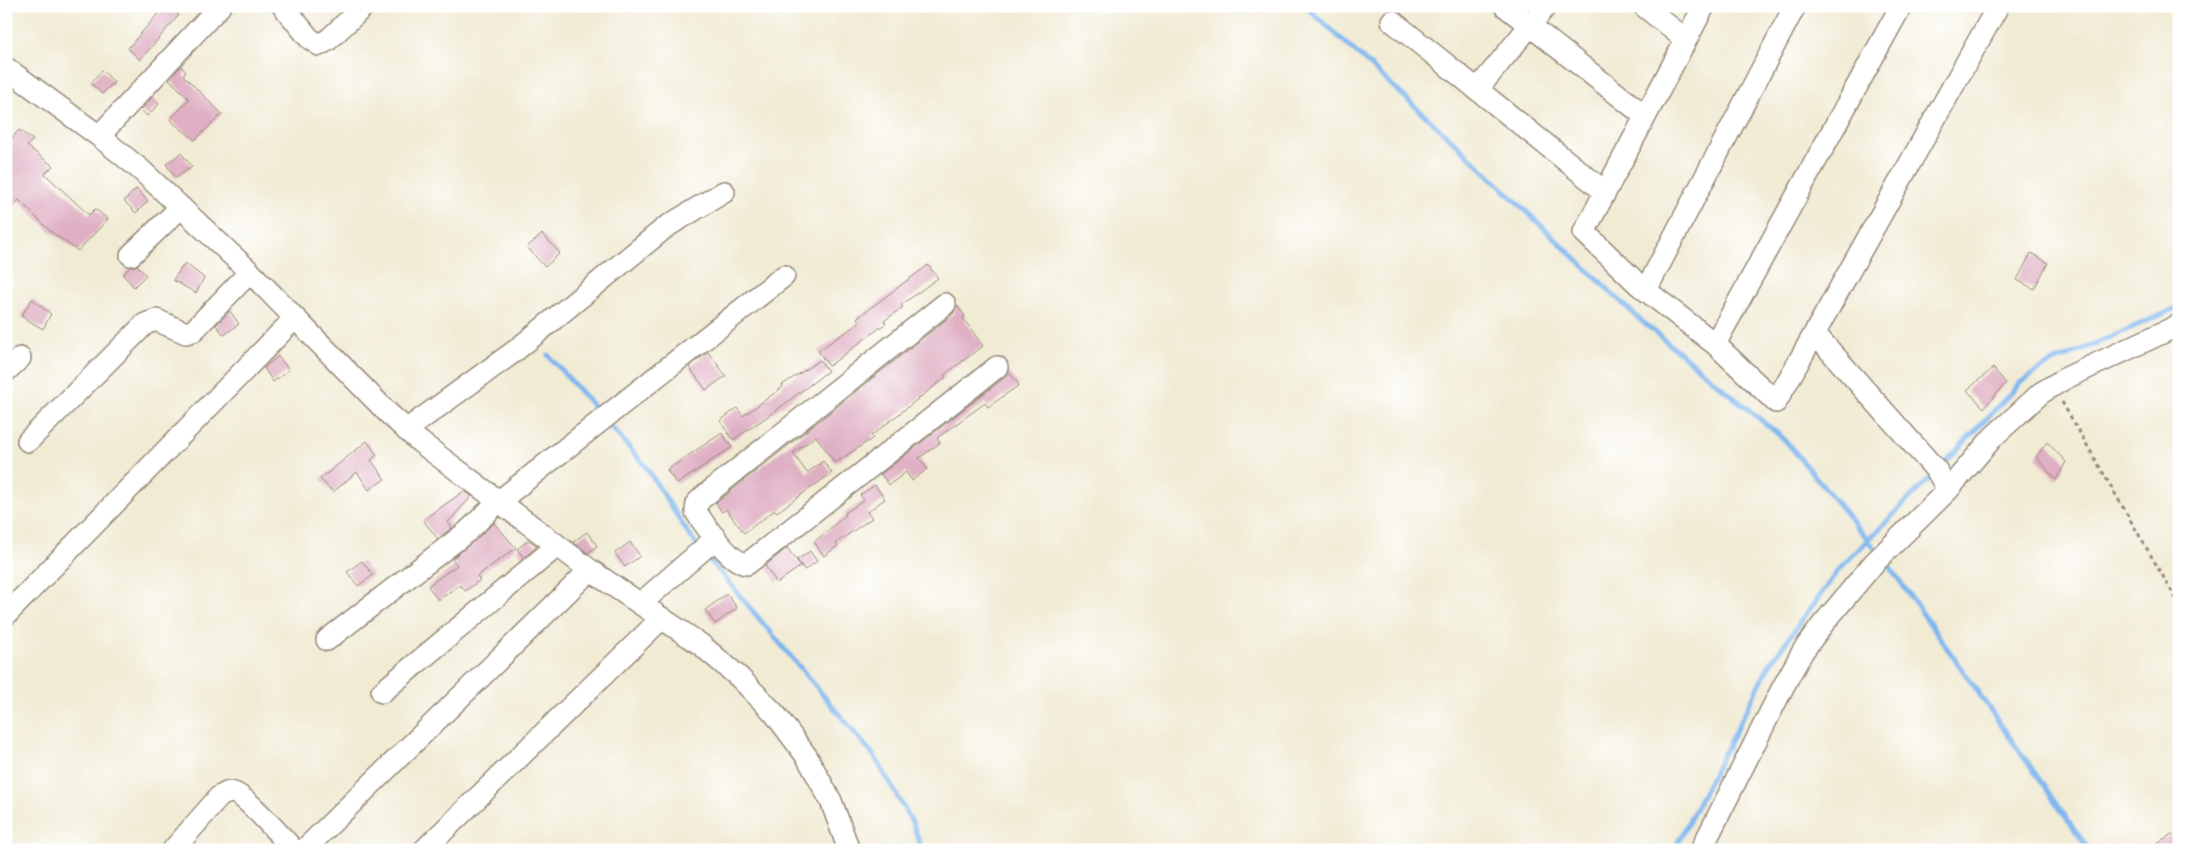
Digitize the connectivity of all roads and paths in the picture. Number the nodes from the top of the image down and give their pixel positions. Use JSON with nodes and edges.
{"nodes":[{"id":1,"x":220,"y":6,"type":"edge"},
{"id":2,"x":283,"y":6,"type":"edge"},
{"id":3,"x":364,"y":6,"type":"edge"},
{"id":4,"x":1505,"y":6,"type":"edge"},
{"id":5,"x":1546,"y":6,"type":"edge"},
{"id":6,"x":1644,"y":6,"type":"edge"},
{"id":7,"x":1704,"y":6,"type":"edge"},
{"id":8,"x":1795,"y":6,"type":"edge"},
{"id":9,"x":1901,"y":6,"type":"edge"},
{"id":10,"x":1998,"y":6,"type":"edge"},
{"id":11,"x":1392,"y":21,"type":"dead end"},
{"id":12,"x":1530,"y":26,"type":"junction"},
{"id":13,"x":1686,"y":40,"type":"junction"},
{"id":14,"x":6,"y":68,"type":"edge"},
{"id":15,"x":1477,"y":90,"type":"junction"},
{"id":16,"x":1645,"y":116,"type":"junction"},
{"id":17,"x":99,"y":136,"type":"junction"},
{"id":18,"x":724,"y":192,"type":"dead end"},
{"id":19,"x":1605,"y":192,"type":"junction"},
{"id":20,"x":181,"y":207,"type":"junction"},
{"id":21,"x":131,"y":255,"type":"dead end"},
{"id":22,"x":250,"y":272,"type":"junction"},
{"id":23,"x":784,"y":276,"type":"dead end"},
{"id":24,"x":1646,"y":290,"type":"junction"},
{"id":25,"x":945,"y":304,"type":"dead end"},
{"id":26,"x":295,"y":318,"type":"junction"},
{"id":27,"x":2179,"y":325,"type":"edge"},
{"id":28,"x":1816,"y":335,"type":"junction"},
{"id":29,"x":1715,"y":344,"type":"junction"},
{"id":30,"x":997,"y":367,"type":"dead end"},
{"id":31,"x":2053,"y":386,"type":"junction"},
{"id":32,"x":406,"y":430,"type":"junction"},
{"id":33,"x":28,"y":441,"type":"dead end"},
{"id":34,"x":1948,"y":490,"type":"junction"},
{"id":35,"x":498,"y":502,"type":"junction"},
{"id":36,"x":716,"y":538,"type":"junction"},
{"id":37,"x":557,"y":546,"type":"junction"},
{"id":38,"x":590,"y":570,"type":"junction"},
{"id":39,"x":640,"y":604,"type":"junction"},
{"id":40,"x":2179,"y":604,"type":"edge"},
{"id":41,"x":6,"y":614,"type":"edge"},
{"id":42,"x":662,"y":618,"type":"junction"},
{"id":43,"x":327,"y":640,"type":"dead end"},
{"id":44,"x":382,"y":692,"type":"dead end"},
{"id":45,"x":173,"y":850,"type":"edge"},
{"id":46,"x":294,"y":850,"type":"edge"},
{"id":47,"x":304,"y":850,"type":"edge"},
{"id":48,"x":424,"y":850,"type":"edge"},
{"id":49,"x":849,"y":850,"type":"edge"},
{"id":50,"x":1701,"y":850,"type":"edge"}],
"edges":[{"from":1,"to":17,"type":"street"},
{"from":2,"to":3,"type":"street"},
{"from":4,"to":12,"type":"street"},
{"from":5,"to":12,"type":"street"},
{"from":6,"to":13,"type":"street"},
{"from":7,"to":13,"type":"street"},
{"from":8,"to":24,"type":"street"},
{"from":9,"to":29,"type":"street"},
{"from":10,"to":28,"type":"street"},
{"from":11,"to":15,"type":"street"},
{"from":12,"to":15,"type":"street"},
{"from":12,"to":16,"type":"street"},
{"from":13,"to":16,"type":"street"},
{"from":14,"to":17,"type":"street"},
{"from":15,"to":19,"type":"street"},
{"from":16,"to":19,"type":"street"},
{"from":17,"to":20,"type":"street"},
{"from":18,"to":32,"type":"street"},
{"from":19,"to":24,"type":"street"},
{"from":20,"to":21,"type":"street"},
{"from":20,"to":22,"type":"street"},
{"from":22,"to":26,"type":"street"},
{"from":22,"to":33,"type":"street"},
{"from":23,"to":35,"type":"street"},
{"from":24,"to":29,"type":"street"},
{"from":25,"to":36,"type":"street"},
{"from":26,"to":32,"type":"street"},
{"from":26,"to":41,"type":"street"},
{"from":27,"to":31,"type":"street"},
{"from":28,"to":29,"type":"street"},
{"from":28,"to":34,"type":"street"},
{"from":30,"to":36,"type":"street"},
{"from":31,"to":34,"type":"street"},
{"from":31,"to":40,"type":"path"},
{"from":32,"to":35,"type":"street"},
{"from":34,"to":50,"type":"street"},
{"from":35,"to":37,"type":"street"},
{"from":35,"to":43,"type":"street"},
{"from":36,"to":39,"type":"street"},
{"from":37,"to":38,"type":"street"},
{"from":37,"to":44,"type":"street"},
{"from":38,"to":39,"type":"street"},
{"from":38,"to":47,"type":"street"},
{"from":39,"to":42,"type":"street"},
{"from":42,"to":48,"type":"street"},
{"from":42,"to":49,"type":"street"},
{"from":45,"to":46,"type":"street"}]}
